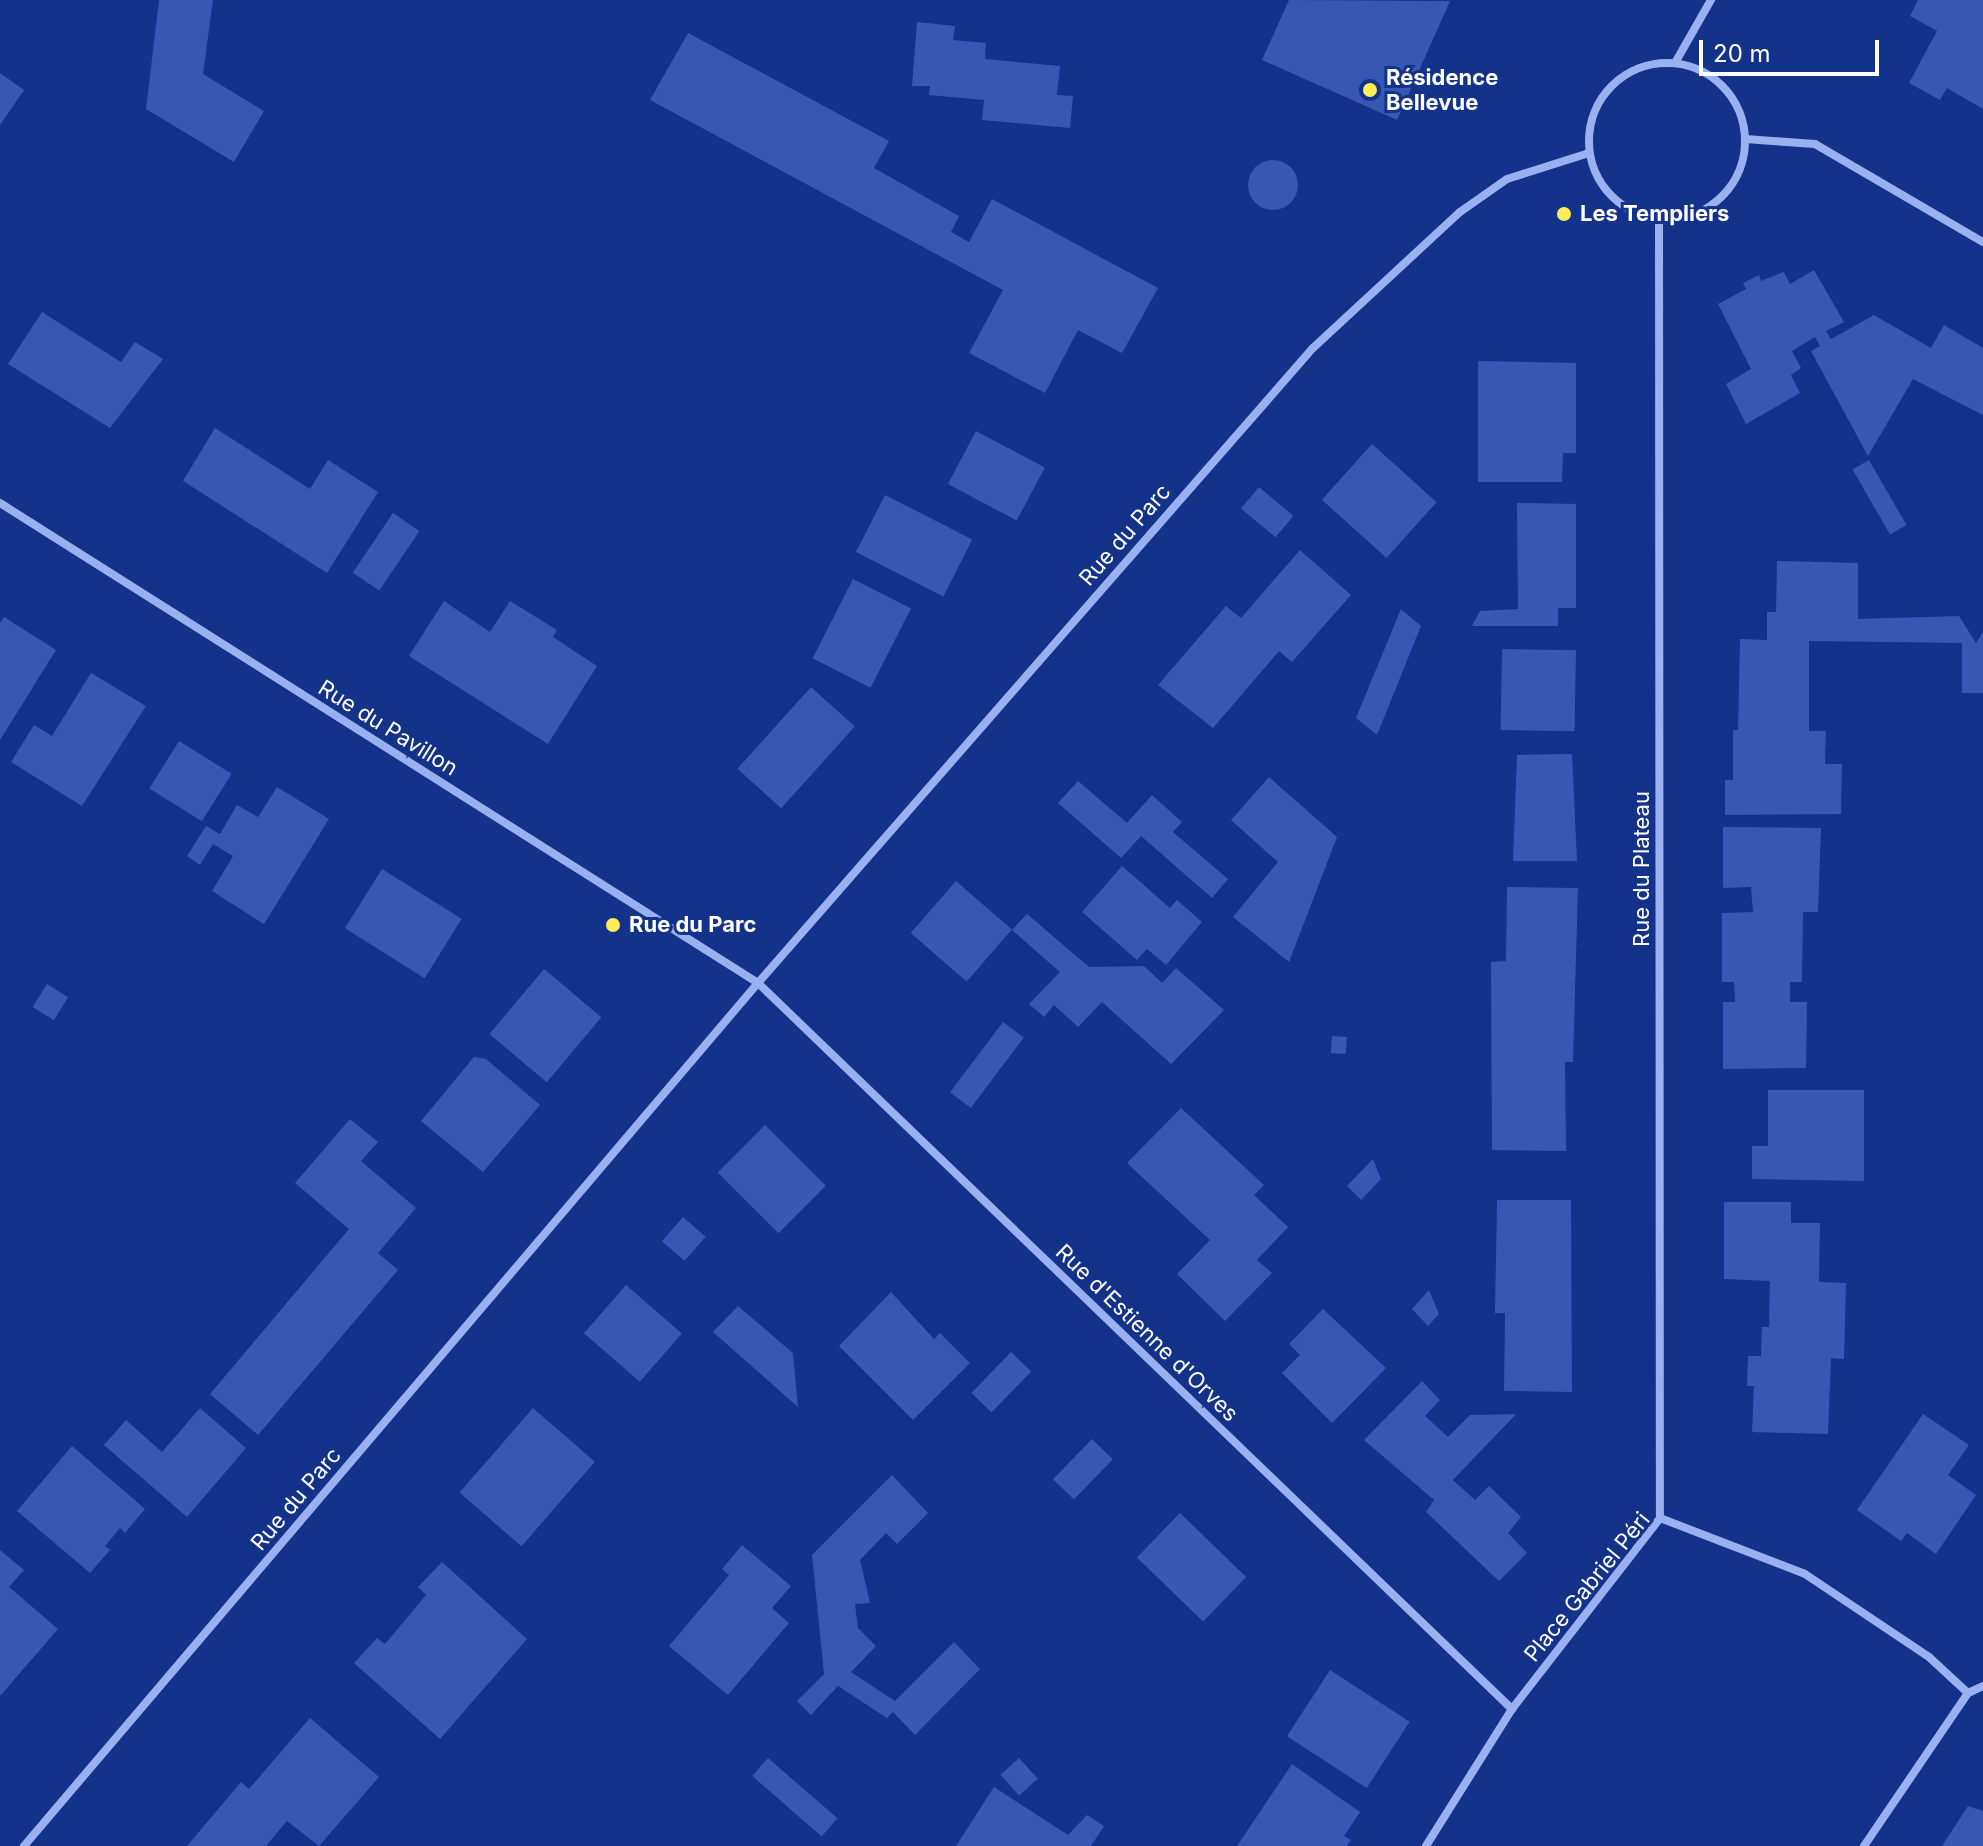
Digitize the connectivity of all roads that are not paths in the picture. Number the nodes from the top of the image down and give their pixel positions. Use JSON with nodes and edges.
{"nodes":[{"id":1,"x":1711,"y":0,"type":"edge"},
{"id":2,"x":1675,"y":63,"type":"junction"},
{"id":3,"x":1745,"y":139,"type":"junction"},
{"id":4,"x":1589,"y":153,"type":"junction"},
{"id":5,"x":1659,"y":219,"type":"junction"},
{"id":6,"x":1983,"y":242,"type":"edge"},
{"id":7,"x":0,"y":503,"type":"edge"},
{"id":8,"x":758,"y":983,"type":"junction"},
{"id":9,"x":1660,"y":1518,"type":"junction"},
{"id":10,"x":1983,"y":1686,"type":"edge"},
{"id":11,"x":1968,"y":1693,"type":"junction"},
{"id":12,"x":1512,"y":1709,"type":"junction"},
{"id":13,"x":24,"y":1846,"type":"edge"},
{"id":14,"x":1426,"y":1846,"type":"edge"},
{"id":15,"x":1864,"y":1846,"type":"edge"}],
"edges":[{"from":1,"to":2,"type":"street"},
{"from":2,"to":3,"type":"street"},
{"from":2,"to":4,"type":"street"},
{"from":3,"to":5,"type":"street"},
{"from":3,"to":6,"type":"street"},
{"from":4,"to":5,"type":"street"},
{"from":4,"to":8,"type":"street","name":"Rue du Parc"},
{"from":5,"to":9,"type":"street","name":"Rue du Plateau"},
{"from":7,"to":8,"type":"street","name":"Rue du Pavillon"},
{"from":8,"to":12,"type":"street","name":"Rue d'Estienne d'Orves"},
{"from":8,"to":13,"type":"street","name":"Rue du Parc"},
{"from":9,"to":11,"type":"street","name":"Place Gabriel Péri"},
{"from":9,"to":12,"type":"street","name":"Place Gabriel Péri"},
{"from":10,"to":11,"type":"street"},
{"from":11,"to":15,"type":"street"},
{"from":12,"to":14,"type":"street","name":"Place Gabriel Péri"}]}
